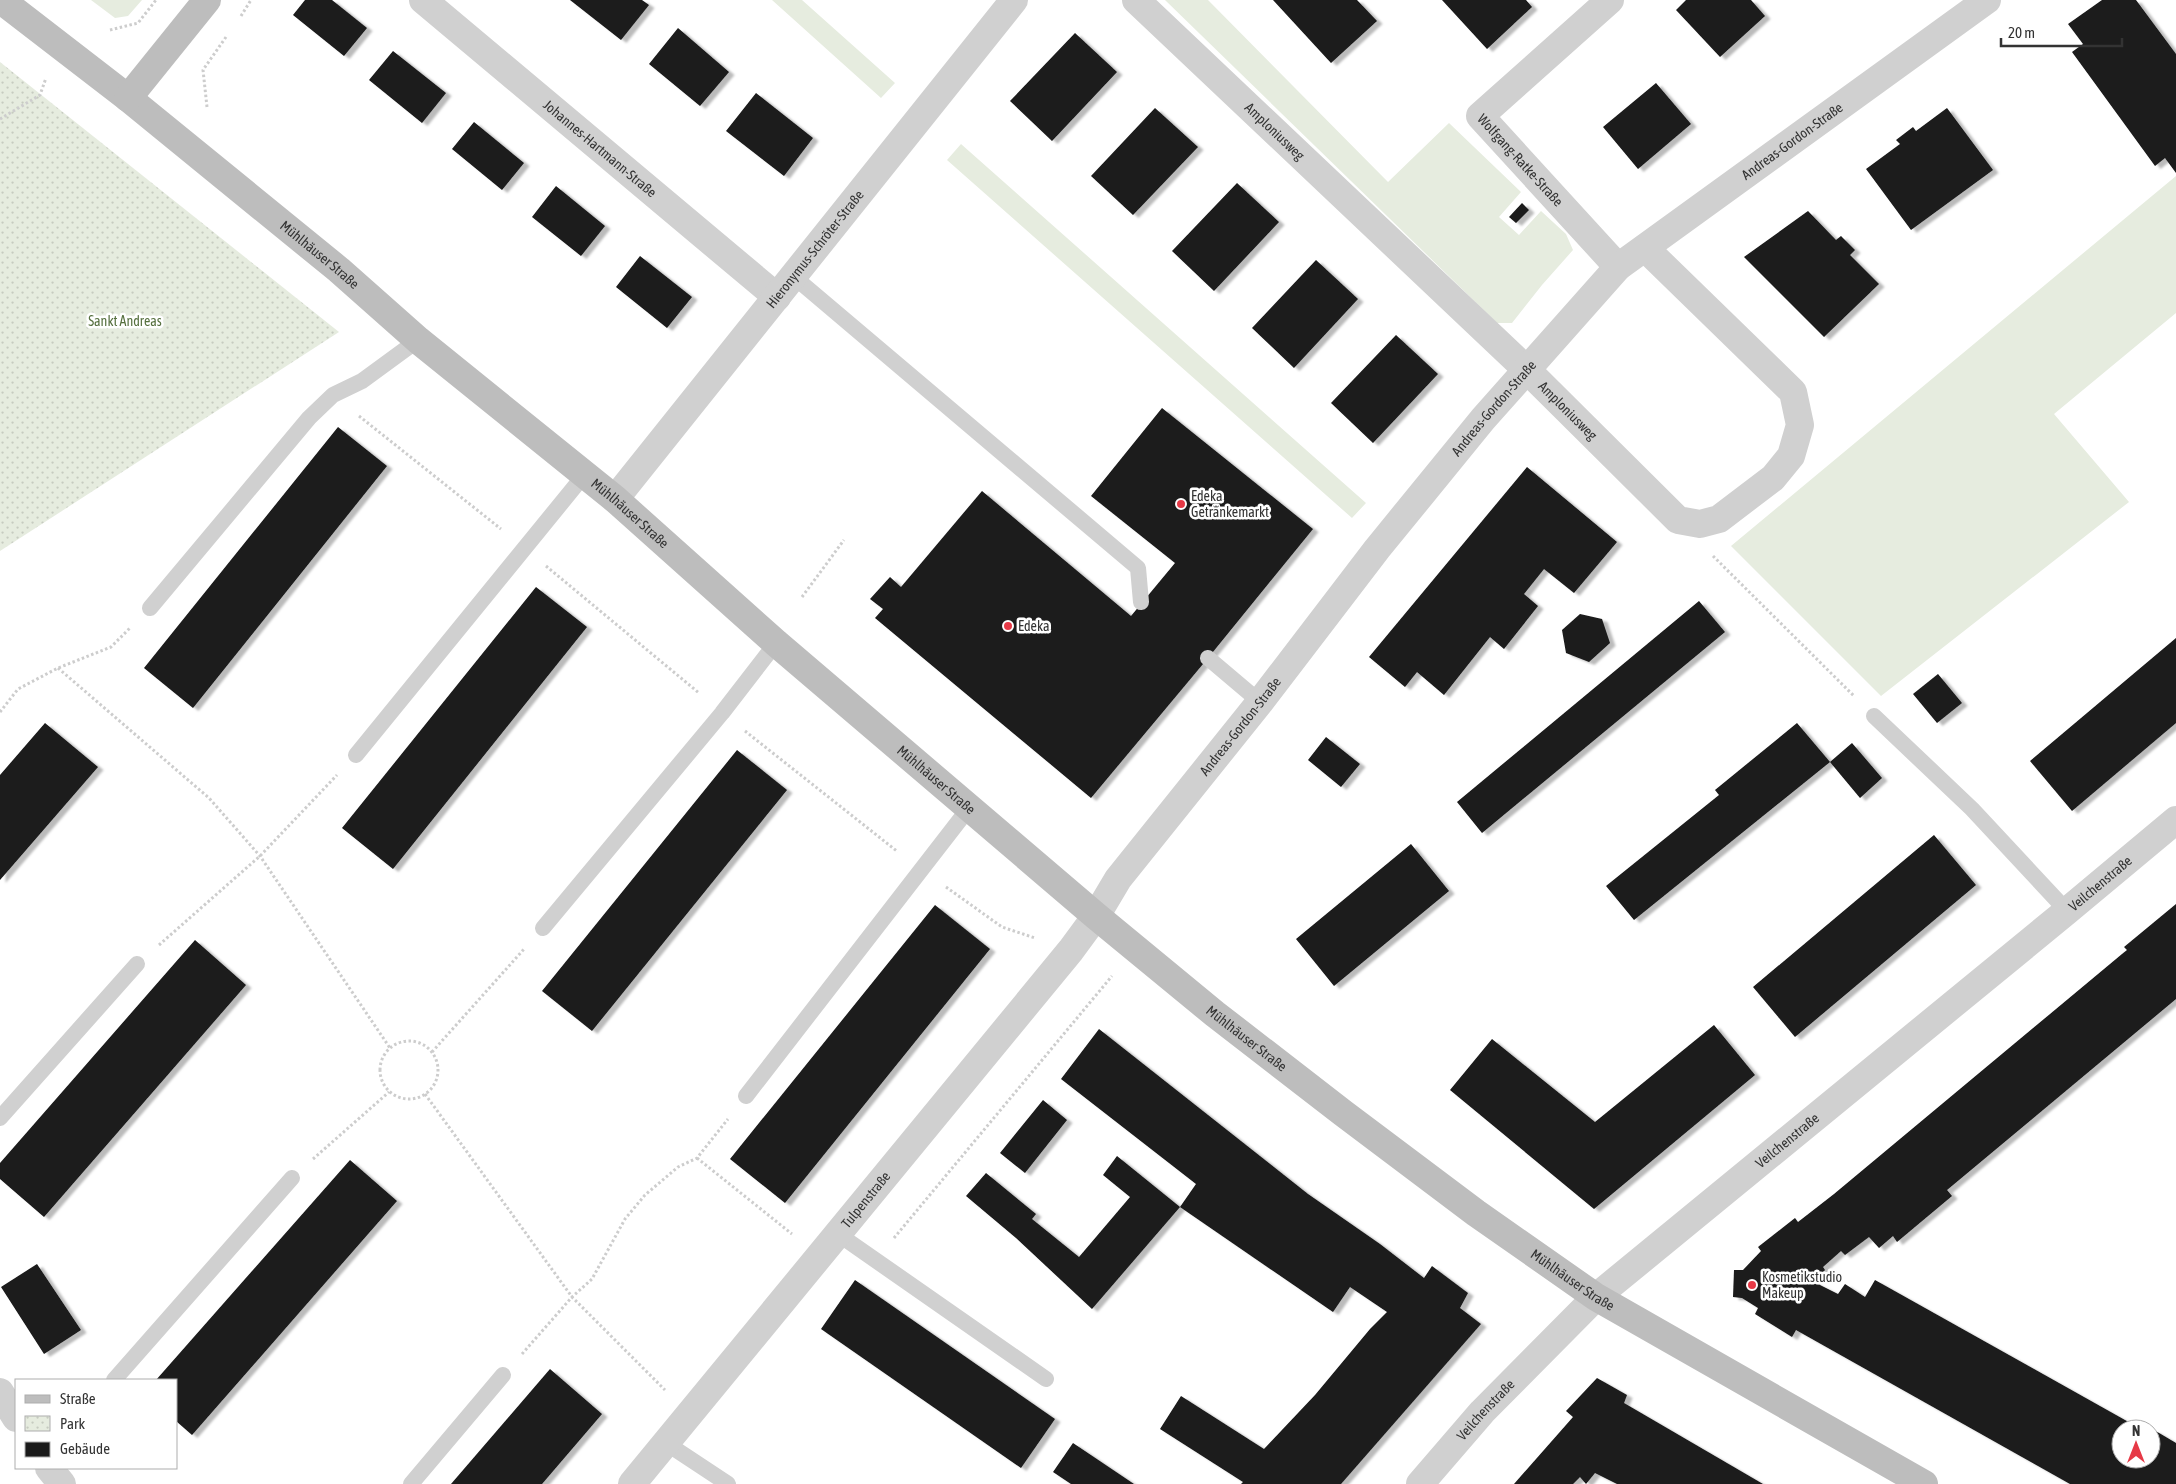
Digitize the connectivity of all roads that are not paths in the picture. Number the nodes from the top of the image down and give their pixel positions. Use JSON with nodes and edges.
{"nodes":[{"id":1,"x":1,"y":0,"type":"edge"},
{"id":2,"x":206,"y":0,"type":"edge"},
{"id":3,"x":423,"y":0,"type":"edge"},
{"id":4,"x":1014,"y":0,"type":"edge"},
{"id":5,"x":1136,"y":0,"type":"edge"},
{"id":6,"x":1610,"y":0,"type":"edge"},
{"id":7,"x":1987,"y":0,"type":"edge"},
{"id":8,"x":128,"y":98,"type":"junction"},
{"id":9,"x":1645,"y":248,"type":"junction"},
{"id":10,"x":1618,"y":267,"type":"junction"},
{"id":11,"x":785,"y":286,"type":"junction"},
{"id":12,"x":418,"y":340,"type":"junction"},
{"id":13,"x":1527,"y":370,"type":"junction"},
{"id":14,"x":585,"y":474,"type":"junction"},
{"id":15,"x":615,"y":499,"type":"junction"},
{"id":16,"x":1141,"y":602,"type":"dead end"},
{"id":17,"x":150,"y":608,"type":"road end"},
{"id":18,"x":776,"y":643,"type":"junction"},
{"id":19,"x":1208,"y":658,"type":"dead end"},
{"id":20,"x":1260,"y":702,"type":"junction"},
{"id":21,"x":1874,"y":716,"type":"road end"},
{"id":22,"x":356,"y":755,"type":"road end"},
{"id":23,"x":970,"y":808,"type":"junction"},
{"id":24,"x":2176,"y":820,"type":"edge"},
{"id":25,"x":2068,"y":911,"type":"junction"},
{"id":26,"x":1096,"y":916,"type":"junction"},
{"id":27,"x":543,"y":928,"type":"road end"},
{"id":28,"x":137,"y":964,"type":"road end"},
{"id":29,"x":746,"y":1096,"type":"road end"},
{"id":30,"x":0,"y":1118,"type":"edge"},
{"id":31,"x":292,"y":1178,"type":"road end"},
{"id":32,"x":838,"y":1234,"type":"junction"},
{"id":33,"x":1596,"y":1297,"type":"junction"},
{"id":34,"x":503,"y":1374,"type":"road end"},
{"id":35,"x":115,"y":1379,"type":"edge"},
{"id":36,"x":1046,"y":1379,"type":"dead end"},
{"id":37,"x":0,"y":1392,"type":"edge"},
{"id":38,"x":15,"y":1416,"type":"edge"},
{"id":39,"x":666,"y":1443,"type":"junction"},
{"id":40,"x":50,"y":1469,"type":"edge"},
{"id":41,"x":62,"y":1484,"type":"edge"},
{"id":42,"x":411,"y":1484,"type":"edge"},
{"id":43,"x":632,"y":1484,"type":"edge"},
{"id":44,"x":728,"y":1484,"type":"edge"},
{"id":45,"x":1420,"y":1484,"type":"edge"},
{"id":46,"x":1924,"y":1484,"type":"edge"}],
"edges":[{"from":1,"to":8,"type":"street","name":"Mühlhäuser Straße"},
{"from":2,"to":8,"type":"street"},
{"from":3,"to":11,"type":"street","name":"Johannes-Hartmann-Straße"},
{"from":4,"to":11,"type":"street","name":"Hieronymus-Schröter-Straße"},
{"from":5,"to":13,"type":"street","name":"Amploniusweg"},
{"from":6,"to":10,"type":"street","name":"Wolfgang-Ratke-Straße"},
{"from":7,"to":9,"type":"street","name":"Andreas-Gordon-Straße"},
{"from":8,"to":12,"type":"street","name":"Mühlhäuser Straße"},
{"from":9,"to":10,"type":"street","name":"Andreas-Gordon-Straße"},
{"from":9,"to":13,"type":"street","name":"Amploniusweg"},
{"from":10,"to":13,"type":"street","name":"Andreas-Gordon-Straße"},
{"from":11,"to":15,"type":"street","name":"Hieronymus-Schröter-Straße"},
{"from":11,"to":16,"type":"lane"},
{"from":12,"to":14,"type":"street","name":"Mühlhäuser Straße"},
{"from":12,"to":17,"type":"lane"},
{"from":13,"to":20,"type":"street","name":"Andreas-Gordon-Straße"},
{"from":14,"to":15,"type":"street","name":"Mühlhäuser Straße"},
{"from":14,"to":22,"type":"lane"},
{"from":15,"to":18,"type":"street","name":"Mühlhäuser Straße"},
{"from":18,"to":23,"type":"street","name":"Mühlhäuser Straße"},
{"from":18,"to":27,"type":"lane"},
{"from":19,"to":20,"type":"lane"},
{"from":20,"to":26,"type":"street","name":"Andreas-Gordon-Straße"},
{"from":21,"to":25,"type":"lane"},
{"from":23,"to":26,"type":"street","name":"Mühlhäuser Straße"},
{"from":23,"to":29,"type":"lane"},
{"from":24,"to":25,"type":"street","name":"Veilchenstraße"},
{"from":25,"to":33,"type":"street","name":"Veilchenstraße"},
{"from":26,"to":32,"type":"street","name":"Tulpenstraße"},
{"from":26,"to":33,"type":"street","name":"Mühlhäuser Straße"},
{"from":28,"to":30,"type":"lane"},
{"from":31,"to":35,"type":"lane"},
{"from":32,"to":36,"type":"lane"},
{"from":32,"to":39,"type":"street","name":"Tulpenstraße"},
{"from":33,"to":45,"type":"street","name":"Veilchenstraße"},
{"from":33,"to":46,"type":"street","name":"Mühlhäuser Straße"},
{"from":34,"to":42,"type":"lane"},
{"from":37,"to":38,"type":"street"},
{"from":39,"to":43,"type":"street","name":"Tulpenstraße"},
{"from":39,"to":44,"type":"lane"},
{"from":40,"to":41,"type":"street"}]}
